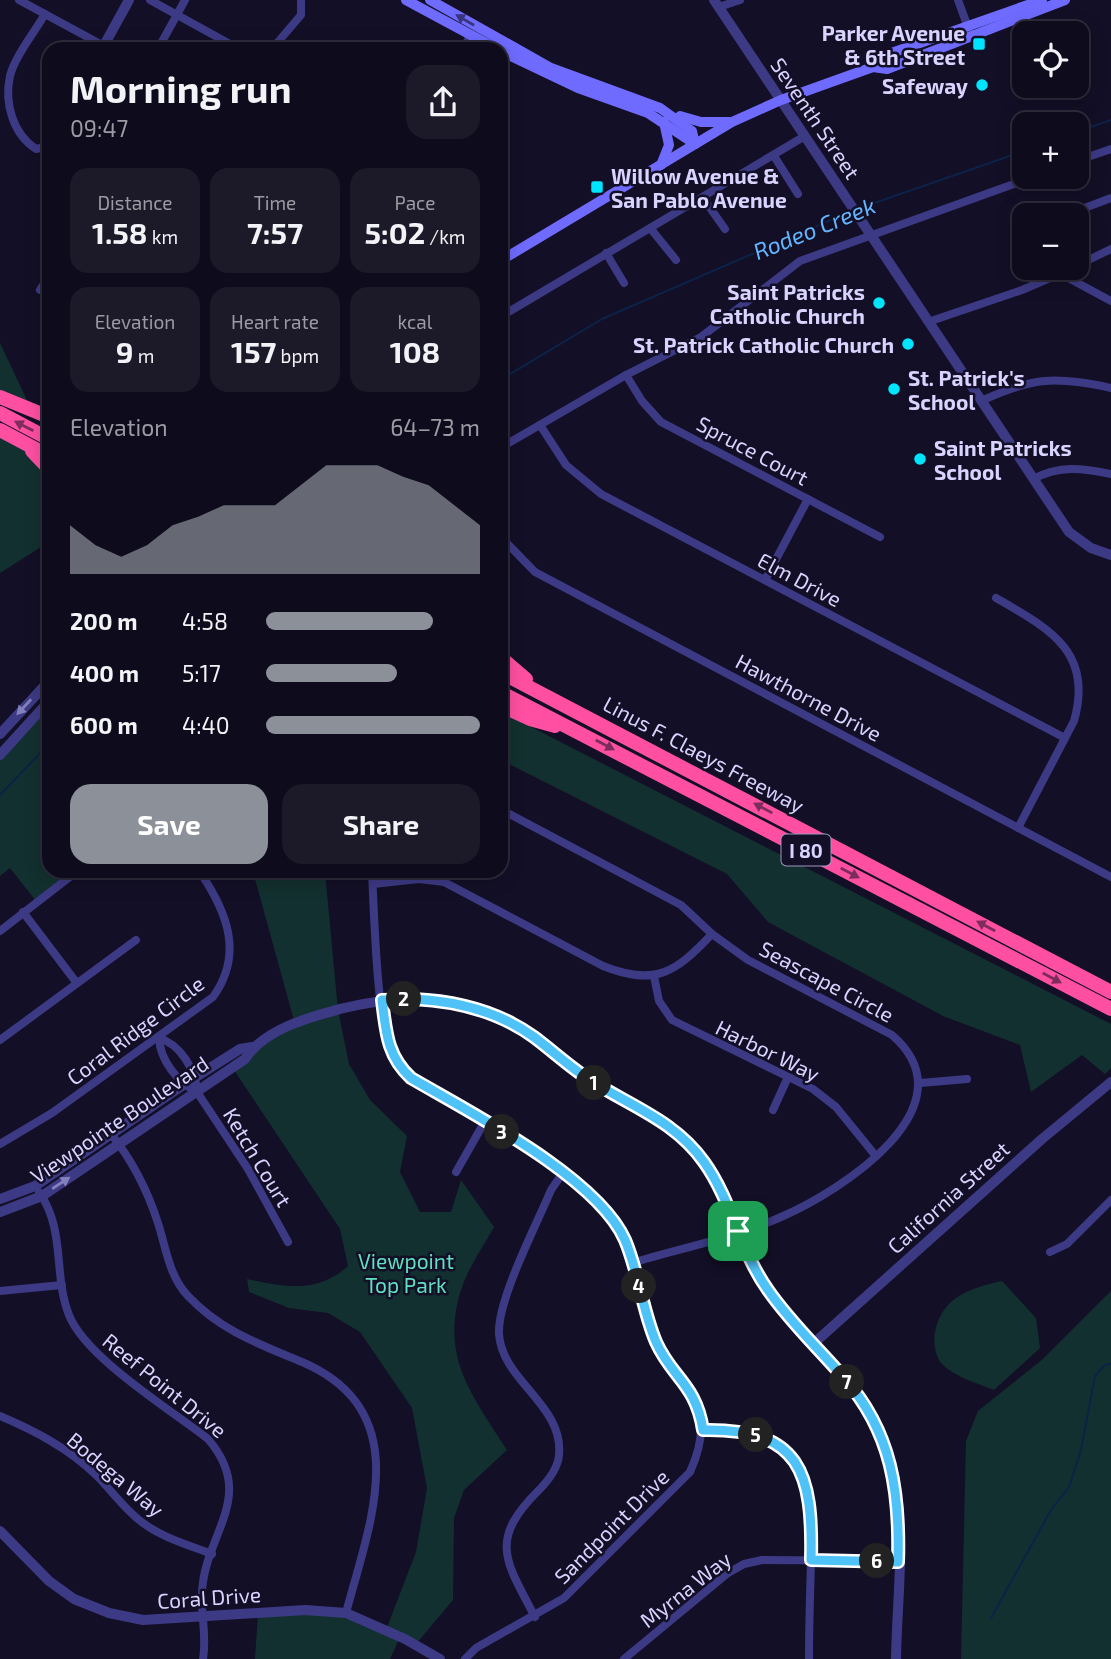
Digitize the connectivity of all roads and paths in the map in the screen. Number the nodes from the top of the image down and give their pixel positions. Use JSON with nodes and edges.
{"nodes":[{"id":1,"x":19,"y":0,"type":"edge"},
{"id":2,"x":129,"y":0,"type":"edge"},
{"id":3,"x":150,"y":0,"type":"edge"},
{"id":4,"x":184,"y":0,"type":"edge"},
{"id":5,"x":301,"y":0,"type":"edge"},
{"id":6,"x":406,"y":0,"type":"edge"},
{"id":7,"x":740,"y":0,"type":"edge"},
{"id":8,"x":958,"y":0,"type":"edge"},
{"id":9,"x":1042,"y":0,"type":"edge"},
{"id":10,"x":1065,"y":0,"type":"edge"},
{"id":11,"x":433,"y":1,"type":"edge"},
{"id":12,"x":717,"y":4,"type":"edge"},
{"id":13,"x":44,"y":14,"type":"junction"},
{"id":14,"x":177,"y":14,"type":"junction"},
{"id":15,"x":970,"y":31,"type":"junction"},
{"id":16,"x":470,"y":36,"type":"junction"},
{"id":17,"x":93,"y":42,"type":"edge"},
{"id":18,"x":106,"y":42,"type":"edge"},
{"id":19,"x":162,"y":42,"type":"edge"},
{"id":20,"x":227,"y":42,"type":"edge"},
{"id":21,"x":278,"y":42,"type":"edge"},
{"id":22,"x":467,"y":42,"type":"edge"},
{"id":23,"x":482,"y":42,"type":"edge"},
{"id":24,"x":505,"y":42,"type":"edge"},
{"id":25,"x":508,"y":44,"type":"edge"},
{"id":26,"x":508,"y":54,"type":"edge"},
{"id":27,"x":0,"y":69,"type":"edge"},
{"id":28,"x":10,"y":75,"type":"junction"},
{"id":29,"x":781,"y":100,"type":"junction"},
{"id":30,"x":660,"y":108,"type":"junction"},
{"id":31,"x":664,"y":122,"type":"junction"},
{"id":32,"x":732,"y":122,"type":"junction"},
{"id":33,"x":805,"y":136,"type":"junction"},
{"id":34,"x":695,"y":144,"type":"junction"},
{"id":35,"x":42,"y":148,"type":"edge"},
{"id":36,"x":1111,"y":149,"type":"edge"},
{"id":37,"x":774,"y":156,"type":"junction"},
{"id":38,"x":1089,"y":157,"type":"edge"},
{"id":39,"x":661,"y":165,"type":"junction"},
{"id":40,"x":1012,"y":184,"type":"edge"},
{"id":41,"x":798,"y":194,"type":"dead end"},
{"id":42,"x":703,"y":198,"type":"junction"},
{"id":43,"x":1111,"y":198,"type":"edge"},
{"id":44,"x":1089,"y":206,"type":"edge"},
{"id":45,"x":651,"y":229,"type":"junction"},
{"id":46,"x":725,"y":229,"type":"dead end"},
{"id":47,"x":870,"y":234,"type":"junction"},
{"id":48,"x":1111,"y":248,"type":"edge"},
{"id":49,"x":606,"y":253,"type":"junction"},
{"id":50,"x":508,"y":256,"type":"edge"},
{"id":51,"x":676,"y":260,"type":"dead end"},
{"id":52,"x":1089,"y":260,"type":"edge"},
{"id":53,"x":1044,"y":280,"type":"edge"},
{"id":54,"x":1072,"y":280,"type":"edge"},
{"id":55,"x":624,"y":283,"type":"dead end"},
{"id":56,"x":42,"y":287,"type":"edge"},
{"id":57,"x":40,"y":290,"type":"dead end"},
{"id":58,"x":1111,"y":301,"type":"edge"},
{"id":59,"x":508,"y":312,"type":"edge"},
{"id":60,"x":928,"y":322,"type":"junction"},
{"id":61,"x":626,"y":375,"type":"junction"},
{"id":62,"x":1111,"y":388,"type":"edge"},
{"id":63,"x":0,"y":397,"type":"edge"},
{"id":64,"x":981,"y":401,"type":"junction"},
{"id":65,"x":0,"y":413,"type":"edge"},
{"id":66,"x":42,"y":414,"type":"edge"},
{"id":67,"x":540,"y":425,"type":"junction"},
{"id":68,"x":6,"y":432,"type":"edge"},
{"id":69,"x":42,"y":435,"type":"edge"},
{"id":70,"x":508,"y":443,"type":"edge"},
{"id":71,"x":27,"y":444,"type":"junction"},
{"id":72,"x":42,"y":452,"type":"edge"},
{"id":73,"x":42,"y":461,"type":"edge"},
{"id":74,"x":1111,"y":474,"type":"edge"},
{"id":75,"x":1033,"y":479,"type":"junction"},
{"id":76,"x":808,"y":499,"type":"junction"},
{"id":77,"x":880,"y":537,"type":"dead end"},
{"id":78,"x":508,"y":544,"type":"edge"},
{"id":79,"x":1111,"y":555,"type":"edge"},
{"id":80,"x":765,"y":580,"type":"junction"},
{"id":81,"x":996,"y":598,"type":"dead end"},
{"id":82,"x":508,"y":664,"type":"edge"},
{"id":83,"x":508,"y":676,"type":"edge"},
{"id":84,"x":42,"y":689,"type":"edge"},
{"id":85,"x":537,"y":689,"type":"junction"},
{"id":86,"x":508,"y":696,"type":"edge"},
{"id":87,"x":42,"y":709,"type":"edge"},
{"id":88,"x":508,"y":709,"type":"edge"},
{"id":89,"x":579,"y":732,"type":"junction"},
{"id":90,"x":0,"y":734,"type":"edge"},
{"id":91,"x":1065,"y":738,"type":"junction"},
{"id":92,"x":0,"y":755,"type":"edge"},
{"id":93,"x":508,"y":813,"type":"edge"},
{"id":94,"x":1017,"y":828,"type":"junction"},
{"id":95,"x":1111,"y":877,"type":"edge"},
{"id":96,"x":68,"y":878,"type":"edge"},
{"id":97,"x":204,"y":878,"type":"edge"},
{"id":98,"x":372,"y":878,"type":"edge"},
{"id":99,"x":373,"y":884,"type":"junction"},
{"id":100,"x":23,"y":912,"type":"junction"},
{"id":101,"x":0,"y":931,"type":"edge"},
{"id":102,"x":712,"y":934,"type":"junction"},
{"id":103,"x":136,"y":940,"type":"dead end"},
{"id":104,"x":654,"y":976,"type":"junction"},
{"id":105,"x":76,"y":982,"type":"junction"},
{"id":106,"x":1111,"y":992,"type":"edge"},
{"id":107,"x":382,"y":1000,"type":"junction"},
{"id":108,"x":1111,"y":1009,"type":"edge"},
{"id":109,"x":159,"y":1038,"type":"junction"},
{"id":110,"x":0,"y":1040,"type":"edge"},
{"id":111,"x":252,"y":1047,"type":"junction"},
{"id":112,"x":197,"y":1076,"type":"junction"},
{"id":113,"x":788,"y":1077,"type":"junction"},
{"id":114,"x":967,"y":1079,"type":"dead end"},
{"id":115,"x":1111,"y":1082,"type":"edge"},
{"id":116,"x":919,"y":1083,"type":"junction"},
{"id":117,"x":183,"y":1085,"type":"junction"},
{"id":118,"x":197,"y":1092,"type":"junction"},
{"id":119,"x":773,"y":1110,"type":"dead end"},
{"id":120,"x":485,"y":1121,"type":"junction"},
{"id":121,"x":111,"y":1134,"type":"junction"},
{"id":122,"x":0,"y":1144,"type":"edge"},
{"id":123,"x":120,"y":1145,"type":"junction"},
{"id":124,"x":876,"y":1155,"type":"junction"},
{"id":125,"x":456,"y":1172,"type":"dead end"},
{"id":126,"x":562,"y":1174,"type":"junction"},
{"id":127,"x":34,"y":1186,"type":"junction"},
{"id":128,"x":42,"y":1196,"type":"junction"},
{"id":129,"x":0,"y":1199,"type":"edge"},
{"id":130,"x":1111,"y":1200,"type":"edge"},
{"id":131,"x":0,"y":1212,"type":"edge"},
{"id":132,"x":738,"y":1231,"type":"junction"},
{"id":133,"x":288,"y":1242,"type":"dead end"},
{"id":134,"x":1050,"y":1252,"type":"dead end"},
{"id":135,"x":632,"y":1262,"type":"junction"},
{"id":136,"x":62,"y":1285,"type":"junction"},
{"id":137,"x":0,"y":1291,"type":"edge"},
{"id":138,"x":813,"y":1344,"type":"junction"},
{"id":139,"x":0,"y":1416,"type":"edge"},
{"id":140,"x":703,"y":1430,"type":"junction"},
{"id":141,"x":0,"y":1531,"type":"edge"},
{"id":142,"x":212,"y":1554,"type":"junction"},
{"id":143,"x":811,"y":1560,"type":"junction"},
{"id":144,"x":898,"y":1562,"type":"junction"},
{"id":145,"x":346,"y":1613,"type":"junction"},
{"id":146,"x":536,"y":1617,"type":"junction"},
{"id":147,"x":204,"y":1618,"type":"junction"},
{"id":148,"x":203,"y":1659,"type":"edge"},
{"id":149,"x":440,"y":1659,"type":"edge"},
{"id":150,"x":466,"y":1659,"type":"edge"},
{"id":151,"x":624,"y":1659,"type":"edge"},
{"id":152,"x":808,"y":1659,"type":"edge"},
{"id":153,"x":896,"y":1659,"type":"edge"}],
"edges":[{"from":1,"to":13,"type":"street"},
{"from":2,"to":18,"type":"street"},
{"from":3,"to":14,"type":"street"},
{"from":4,"to":14,"type":"street"},
{"from":5,"to":21,"type":"street"},
{"from":6,"to":16,"type":"main road"},
{"from":7,"to":12,"type":"street"},
{"from":8,"to":15,"type":"street"},
{"from":9,"to":15,"type":"main road"},
{"from":10,"to":15,"type":"main road"},
{"from":24,"to":11,"type":"main road","one_way":true},
{"from":12,"to":29,"type":"street","name":"Seventh Street"},
{"from":13,"to":17,"type":"street"},
{"from":13,"to":28,"type":"street"},
{"from":14,"to":19,"type":"street"},
{"from":14,"to":20,"type":"street"},
{"from":15,"to":29,"type":"main road"},
{"from":16,"to":22,"type":"street"},
{"from":16,"to":23,"type":"main road"},
{"from":30,"to":25,"type":"main road","one_way":true},
{"from":26,"to":31,"type":"main road"},
{"from":27,"to":28,"type":"street"},
{"from":28,"to":35,"type":"street"},
{"from":29,"to":32,"type":"main road"},
{"from":29,"to":33,"type":"street","name":"Seventh Street"},
{"from":30,"to":32,"type":"main road"},
{"from":30,"to":34,"type":"main road"},
{"from":31,"to":34,"type":"main road"},
{"from":31,"to":39,"type":"main road"},
{"from":32,"to":34,"type":"main road"},
{"from":33,"to":37,"type":"street"},
{"from":33,"to":47,"type":"street","name":"Seventh Street"},
{"from":34,"to":39,"type":"main road"},
{"from":36,"to":38,"type":"street"},
{"from":37,"to":41,"type":"street"},
{"from":37,"to":42,"type":"street"},
{"from":39,"to":50,"type":"main road"},
{"from":40,"to":47,"type":"street"},
{"from":42,"to":45,"type":"street"},
{"from":42,"to":46,"type":"street"},
{"from":43,"to":44,"type":"street"},
{"from":45,"to":49,"type":"street"},
{"from":45,"to":51,"type":"street"},
{"from":47,"to":60,"type":"street","name":"Seventh Street"},
{"from":47,"to":61,"type":"street"},
{"from":48,"to":52,"type":"street"},
{"from":49,"to":55,"type":"street"},
{"from":49,"to":59,"type":"street"},
{"from":53,"to":60,"type":"street"},
{"from":54,"to":58,"type":"street"},
{"from":56,"to":57,"type":"street"},
{"from":60,"to":64,"type":"street","name":"Seventh Street"},
{"from":61,"to":67,"type":"street"},
{"from":61,"to":76,"type":"street","name":"Spruce Court"},
{"from":62,"to":64,"type":"street"},
{"from":63,"to":66,"type":"highway"},
{"from":64,"to":75,"type":"street","name":"Seventh Street"},
{"from":69,"to":65,"type":"highway","one_way":true},
{"from":67,"to":70,"type":"street"},
{"from":67,"to":80,"type":"street","name":"Elm Drive"},
{"from":68,"to":71,"type":"highway"},
{"from":71,"to":72,"type":"highway"},
{"from":71,"to":73,"type":"highway"},
{"from":74,"to":75,"type":"street"},
{"from":75,"to":79,"type":"street","name":"Seventh Street"},
{"from":76,"to":77,"type":"street","name":"Spruce Court"},
{"from":76,"to":80,"type":"street"},
{"from":78,"to":94,"type":"street","name":"Hawthorne Drive"},
{"from":80,"to":91,"type":"street","name":"Elm Drive"},
{"from":81,"to":91,"type":"street"},
{"from":82,"to":85,"type":"highway"},
{"from":83,"to":85,"type":"highway","name":"Linus F. Claeys Freeway","number":"I 80"},
{"from":84,"to":90,"type":"street","one_way":true},
{"from":106,"to":85,"type":"highway","name":"Linus F. Claeys Freeway","number":"I 80","one_way":true},
{"from":86,"to":89,"type":"highway","name":"Linus F. Claeys Freeway","number":"I 80"},
{"from":87,"to":92,"type":"street"},
{"from":88,"to":89,"type":"highway"},
{"from":89,"to":108,"type":"highway","name":"Linus F. Claeys Freeway","number":"I 80","one_way":true},
{"from":91,"to":94,"type":"street"},
{"from":93,"to":102,"type":"street","name":"Seascape Circle"},
{"from":94,"to":95,"type":"street","name":"Hawthorne Drive"},
{"from":96,"to":100,"type":"street"},
{"from":97,"to":109,"type":"street","name":"Coral Ridge Circle"},
{"from":98,"to":99,"type":"street"},
{"from":99,"to":104,"type":"street"},
{"from":99,"to":107,"type":"street"},
{"from":100,"to":101,"type":"street"},
{"from":100,"to":105,"type":"street"},
{"from":102,"to":104,"type":"street"},
{"from":102,"to":116,"type":"street","name":"Seascape Circle"},
{"from":103,"to":105,"type":"street"},
{"from":104,"to":113,"type":"street","name":"Harbor Way"},
{"from":105,"to":110,"type":"street"},
{"from":107,"to":111,"type":"street","name":"Viewpointe Boulevard"},
{"from":107,"to":120,"type":"street"},
{"from":107,"to":132,"type":"street","name":"Viewpointe Boulevard"},
{"from":109,"to":112,"type":"street"},
{"from":109,"to":117,"type":"street"},
{"from":109,"to":122,"type":"street","name":"Coral Ridge Circle"},
{"from":111,"to":112,"type":"street","name":"Viewpointe Boulevard"},
{"from":111,"to":118,"type":"street","name":"Viewpointe Boulevard"},
{"from":112,"to":117,"type":"street","name":"Viewpointe Boulevard"},
{"from":112,"to":118,"type":"street"},
{"from":113,"to":119,"type":"street"},
{"from":113,"to":124,"type":"street","name":"Harbor Way"},
{"from":114,"to":116,"type":"street"},
{"from":115,"to":138,"type":"street","name":"California Street"},
{"from":116,"to":124,"type":"street"},
{"from":117,"to":118,"type":"street"},
{"from":117,"to":121,"type":"street","name":"Viewpointe Boulevard"},
{"from":118,"to":123,"type":"street","name":"Viewpointe Boulevard"},
{"from":118,"to":133,"type":"street","name":"Ketch Court"},
{"from":120,"to":125,"type":"street"},
{"from":120,"to":126,"type":"street"},
{"from":121,"to":123,"type":"street"},
{"from":121,"to":127,"type":"street","name":"Viewpointe Boulevard"},
{"from":128,"to":123,"type":"street","name":"Viewpointe Boulevard","one_way":true},
{"from":123,"to":145,"type":"street"},
{"from":124,"to":132,"type":"street"},
{"from":126,"to":135,"type":"street"},
{"from":126,"to":146,"type":"street"},
{"from":127,"to":128,"type":"street","name":"Reef Point Drive"},
{"from":127,"to":129,"type":"street","name":"Viewpointe Boulevard"},
{"from":128,"to":131,"type":"street","name":"Viewpointe Boulevard"},
{"from":128,"to":136,"type":"street","name":"Reef Point Drive"},
{"from":130,"to":134,"type":"street"},
{"from":132,"to":135,"type":"street"},
{"from":132,"to":138,"type":"street","name":"Viewpointe Boulevard"},
{"from":135,"to":140,"type":"street"},
{"from":136,"to":137,"type":"street"},
{"from":136,"to":142,"type":"street","name":"Reef Point Drive"},
{"from":138,"to":144,"type":"street","name":"Viewpointe Boulevard"},
{"from":139,"to":142,"type":"street","name":"Bodega Way"},
{"from":140,"to":143,"type":"street"},
{"from":140,"to":146,"type":"street","name":"Sandpoint Drive"},
{"from":141,"to":147,"type":"street","name":"Coral Drive"},
{"from":142,"to":147,"type":"street","name":"Reef Point Drive"},
{"from":143,"to":144,"type":"street","name":"Myrna Way"},
{"from":143,"to":151,"type":"street","name":"Myrna Way"},
{"from":143,"to":152,"type":"street"},
{"from":144,"to":153,"type":"street","name":"Viewpointe Boulevard"},
{"from":145,"to":147,"type":"street","name":"Coral Drive"},
{"from":145,"to":149,"type":"street","name":"Coral Drive"},
{"from":146,"to":150,"type":"street","name":"Sandpoint Drive"},
{"from":147,"to":148,"type":"street","name":"Reef Point Drive"}]}
